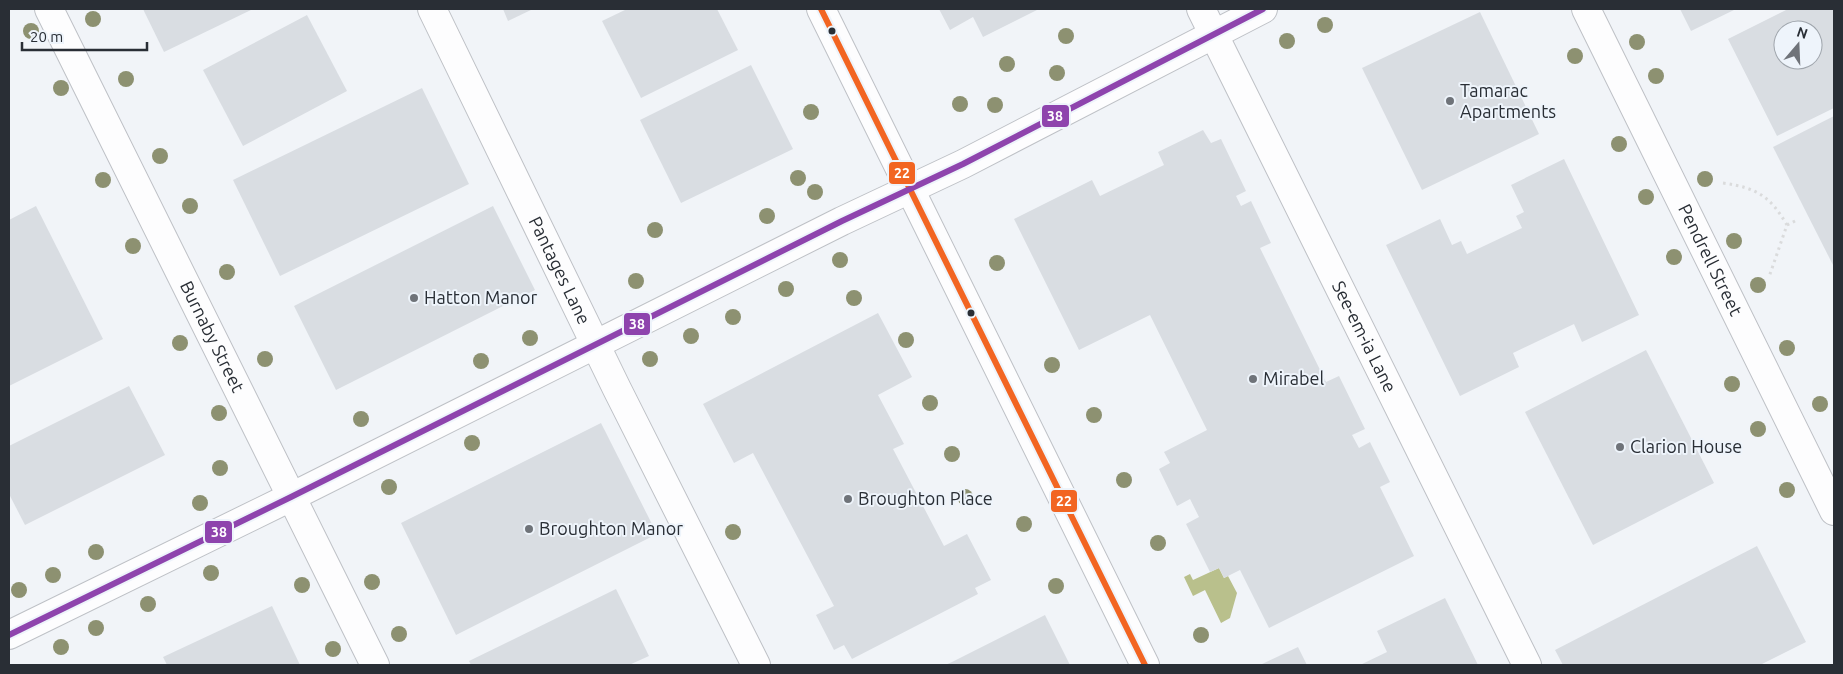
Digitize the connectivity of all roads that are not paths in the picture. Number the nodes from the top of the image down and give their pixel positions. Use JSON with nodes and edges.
{"nodes":[{"id":1,"x":49,"y":9,"type":"edge"},
{"id":2,"x":432,"y":9,"type":"edge"},
{"id":3,"x":821,"y":9,"type":"edge"},
{"id":4,"x":1201,"y":9,"type":"edge"},
{"id":5,"x":1263,"y":9,"type":"edge"},
{"id":6,"x":1586,"y":9,"type":"edge"},
{"id":7,"x":1214,"y":34,"type":"junction"},
{"id":8,"x":910,"y":189,"type":"junction"},
{"id":9,"x":595,"y":343,"type":"junction"},
{"id":10,"x":291,"y":497,"type":"junction"},
{"id":11,"x":1834,"y":511,"type":"edge"},
{"id":12,"x":9,"y":635,"type":"edge"},
{"id":13,"x":375,"y":665,"type":"edge"},
{"id":14,"x":756,"y":665,"type":"edge"},
{"id":15,"x":1145,"y":665,"type":"edge"},
{"id":16,"x":1527,"y":665,"type":"edge"}],
"edges":[{"from":1,"to":10,"type":"street","name":"Burnaby Street"},
{"from":2,"to":9,"type":"street","name":"Pantages Lane"},
{"from":3,"to":8,"type":"street"},
{"from":4,"to":7,"type":"street","name":"See-em-ia Lane"},
{"from":5,"to":7,"type":"street"},
{"from":6,"to":11,"type":"street","name":"Pendrell Street"},
{"from":7,"to":8,"type":"street"},
{"from":7,"to":16,"type":"street","name":"See-em-ia Lane"},
{"from":8,"to":9,"type":"street"},
{"from":8,"to":15,"type":"street"},
{"from":9,"to":10,"type":"street"},
{"from":9,"to":14,"type":"street","name":"Pantages Lane"},
{"from":10,"to":12,"type":"street"},
{"from":10,"to":13,"type":"street","name":"Burnaby Street"}]}
